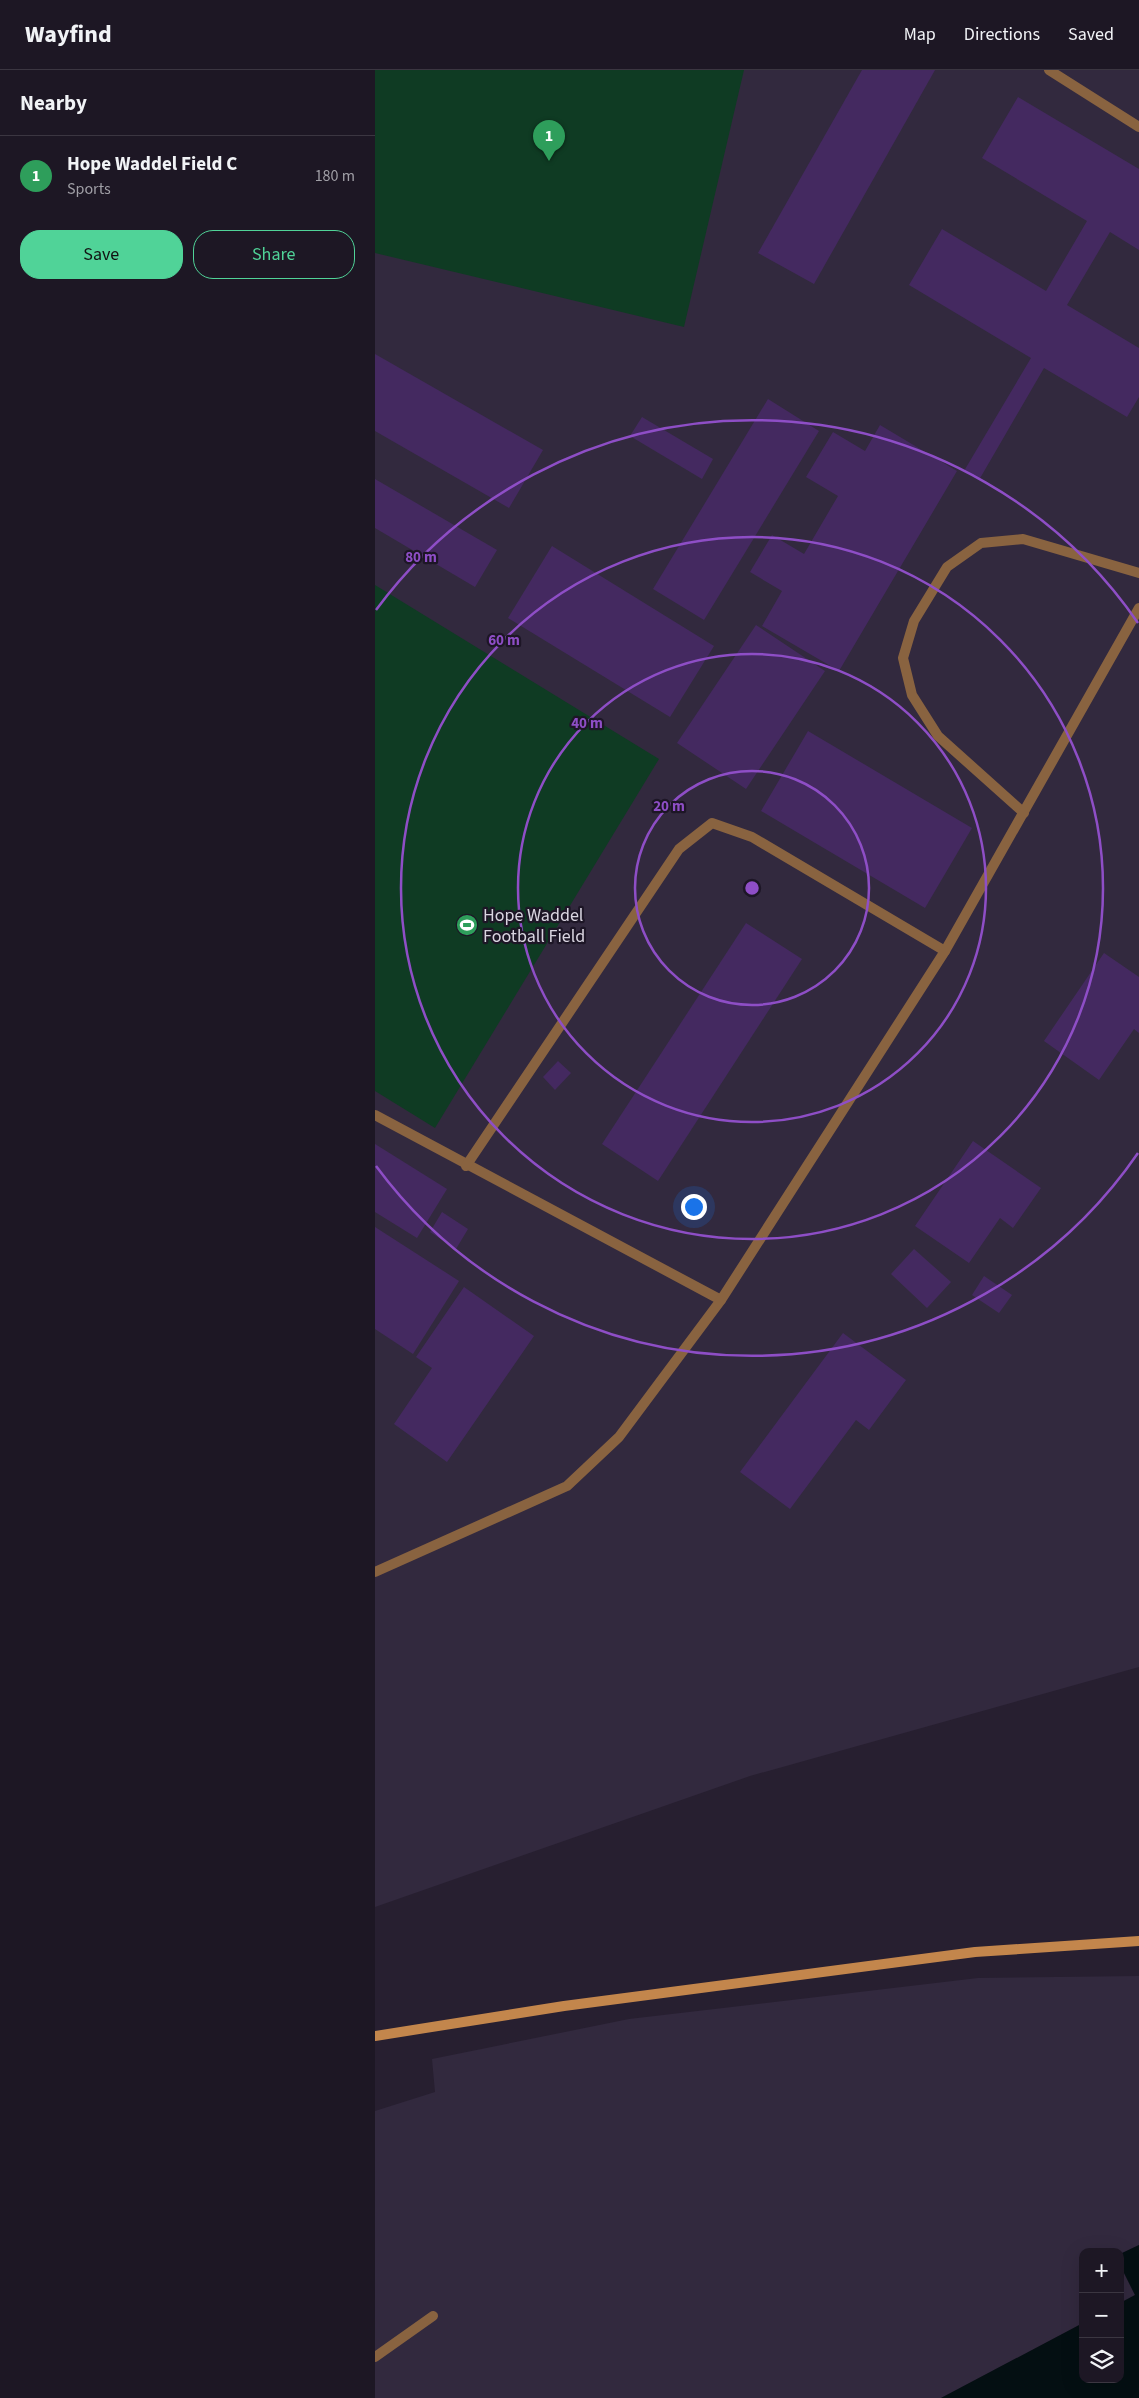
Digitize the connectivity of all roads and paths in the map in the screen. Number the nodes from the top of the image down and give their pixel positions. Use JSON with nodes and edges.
{"nodes":[{"id":1,"x":1049,"y":70,"type":"edge"},
{"id":2,"x":1139,"y":127,"type":"edge"},
{"id":3,"x":1139,"y":573,"type":"edge"},
{"id":4,"x":1139,"y":608,"type":"edge"},
{"id":5,"x":1024,"y":813,"type":"junction"},
{"id":6,"x":945,"y":951,"type":"junction"},
{"id":7,"x":375,"y":1116,"type":"edge"},
{"id":8,"x":466,"y":1166,"type":"junction"},
{"id":9,"x":721,"y":1300,"type":"junction"},
{"id":10,"x":375,"y":1572,"type":"edge"},
{"id":11,"x":1139,"y":1941,"type":"edge"},
{"id":12,"x":375,"y":2036,"type":"edge"},
{"id":13,"x":433,"y":2316,"type":"dead end"},
{"id":14,"x":375,"y":2357,"type":"edge"}],
"edges":[{"from":1,"to":2,"type":"lane"},
{"from":3,"to":5,"type":"lane"},
{"from":4,"to":5,"type":"lane"},
{"from":5,"to":6,"type":"lane"},
{"from":6,"to":8,"type":"lane"},
{"from":6,"to":9,"type":"lane"},
{"from":7,"to":8,"type":"lane"},
{"from":8,"to":9,"type":"lane"},
{"from":9,"to":10,"type":"lane"},
{"from":11,"to":12,"type":"street"},
{"from":13,"to":14,"type":"lane"}]}
